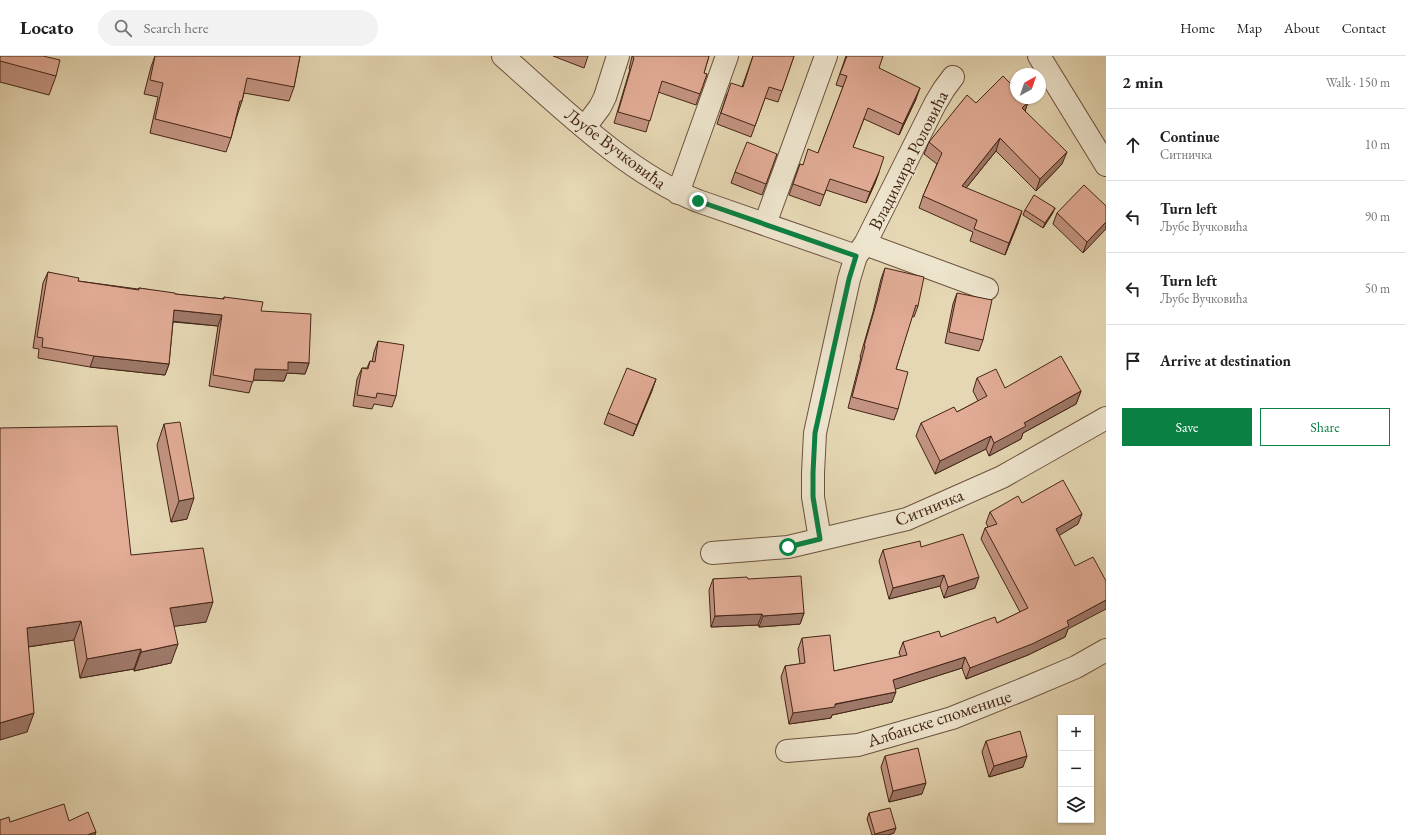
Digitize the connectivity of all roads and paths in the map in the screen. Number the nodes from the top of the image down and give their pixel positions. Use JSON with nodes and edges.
{"nodes":[{"id":1,"x":503,"y":56,"type":"edge"},
{"id":2,"x":618,"y":56,"type":"edge"},
{"id":3,"x":727,"y":56,"type":"edge"},
{"id":4,"x":826,"y":56,"type":"edge"},
{"id":5,"x":1039,"y":56,"type":"edge"},
{"id":6,"x":953,"y":77,"type":"dead end"},
{"id":7,"x":585,"y":127,"type":"junction"},
{"id":8,"x":1106,"y":164,"type":"edge"},
{"id":9,"x":678,"y":193,"type":"junction"},
{"id":10,"x":765,"y":224,"type":"junction"},
{"id":11,"x":861,"y":250,"type":"junction"},
{"id":12,"x":987,"y":289,"type":"dead end"},
{"id":13,"x":1106,"y":418,"type":"edge"},
{"id":14,"x":820,"y":539,"type":"junction"},
{"id":15,"x":712,"y":553,"type":"dead end"},
{"id":16,"x":1106,"y":650,"type":"edge"},
{"id":17,"x":786,"y":751,"type":"dead end"}],
"edges":[{"from":1,"to":7,"type":"street","name":"Љубе Вучковића"},
{"from":2,"to":7,"type":"street"},
{"from":3,"to":9,"type":"street"},
{"from":4,"to":10,"type":"street"},
{"from":5,"to":8,"type":"street"},
{"from":6,"to":11,"type":"street","name":"Владимира Роловића"},
{"from":7,"to":9,"type":"street","name":"Љубе Вучковића"},
{"from":9,"to":10,"type":"street","name":"Љубе Вучковића"},
{"from":10,"to":11,"type":"street","name":"Љубе Вучковића"},
{"from":11,"to":12,"type":"street","name":"Љубе Вучковића"},
{"from":11,"to":14,"type":"street"},
{"from":13,"to":14,"type":"street","name":"Ситничка"},
{"from":14,"to":15,"type":"street","name":"Ситничка"},
{"from":16,"to":17,"type":"street","name":"Албанске споменице"}]}
